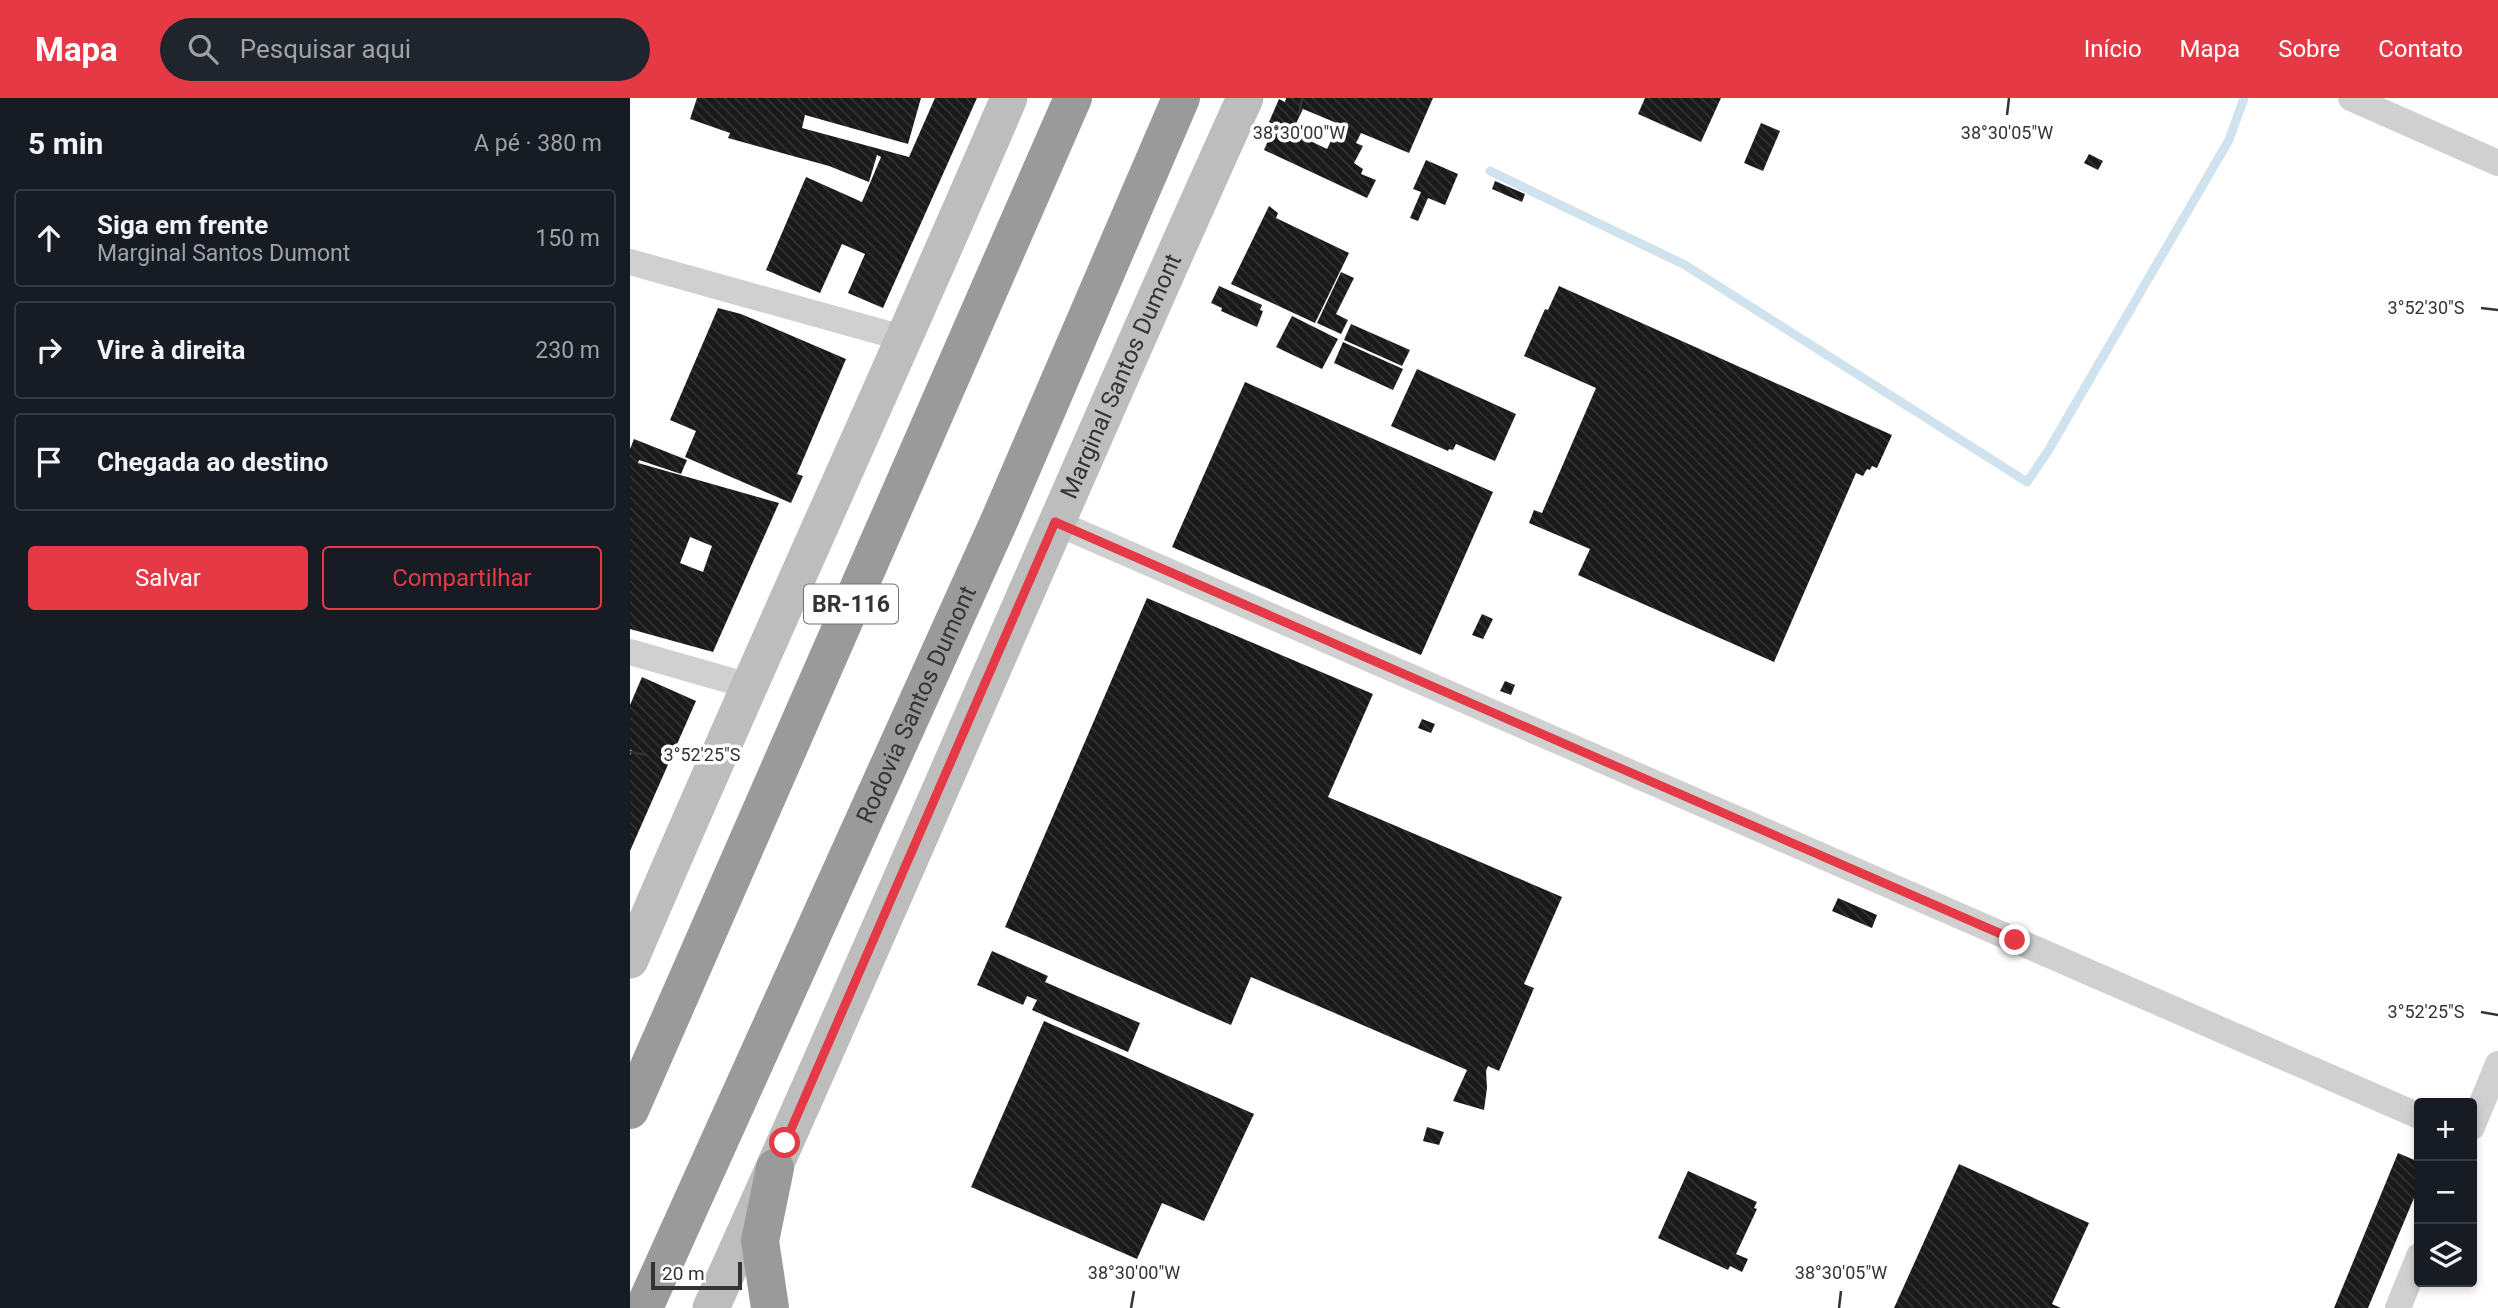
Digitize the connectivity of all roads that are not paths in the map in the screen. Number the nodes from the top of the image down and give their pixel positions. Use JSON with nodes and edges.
{"nodes":[{"id":1,"x":1009,"y":98,"type":"edge"},
{"id":2,"x":1073,"y":98,"type":"edge"},
{"id":3,"x":1181,"y":98,"type":"edge"},
{"id":4,"x":1245,"y":98,"type":"edge"},
{"id":5,"x":2351,"y":98,"type":"edge"},
{"id":6,"x":2498,"y":163,"type":"edge"},
{"id":7,"x":630,"y":262,"type":"edge"},
{"id":8,"x":906,"y":339,"type":"junction"},
{"id":9,"x":1055,"y":522,"type":"junction"},
{"id":10,"x":630,"y":652,"type":"edge"},
{"id":11,"x":749,"y":686,"type":"junction"},
{"id":12,"x":633,"y":946,"type":"edge"},
{"id":13,"x":2498,"y":1064,"type":"edge"},
{"id":14,"x":630,"y":1110,"type":"edge"},
{"id":15,"x":2414,"y":1114,"type":"edge"},
{"id":16,"x":2477,"y":1115,"type":"edge"},
{"id":17,"x":775,"y":1168,"type":"junction"},
{"id":18,"x":2414,"y":1268,"type":"edge"},
{"id":19,"x":644,"y":1308,"type":"edge"},
{"id":20,"x":711,"y":1308,"type":"edge"},
{"id":21,"x":770,"y":1308,"type":"edge"},
{"id":22,"x":2398,"y":1308,"type":"edge"}],
"edges":[{"from":1,"to":8,"type":"main road","number":"BR-116"},
{"from":2,"to":14,"type":"highway","number":"BR-116"},
{"from":3,"to":19,"type":"highway","name":"Rodovia Santos Dumont"},
{"from":4,"to":9,"type":"main road","name":"Marginal Santos Dumont"},
{"from":5,"to":6,"type":"street"},
{"from":7,"to":8,"type":"street"},
{"from":8,"to":11,"type":"main road","number":"BR-116"},
{"from":9,"to":15,"type":"street"},
{"from":9,"to":17,"type":"main road","name":"Marginal Santos Dumont"},
{"from":10,"to":11,"type":"street"},
{"from":11,"to":12,"type":"main road","number":"BR-116"},
{"from":13,"to":16,"type":"street"},
{"from":17,"to":20,"type":"main road","name":"Marginal Santos Dumont"},
{"from":17,"to":21,"type":"highway"},
{"from":18,"to":22,"type":"street"}]}
